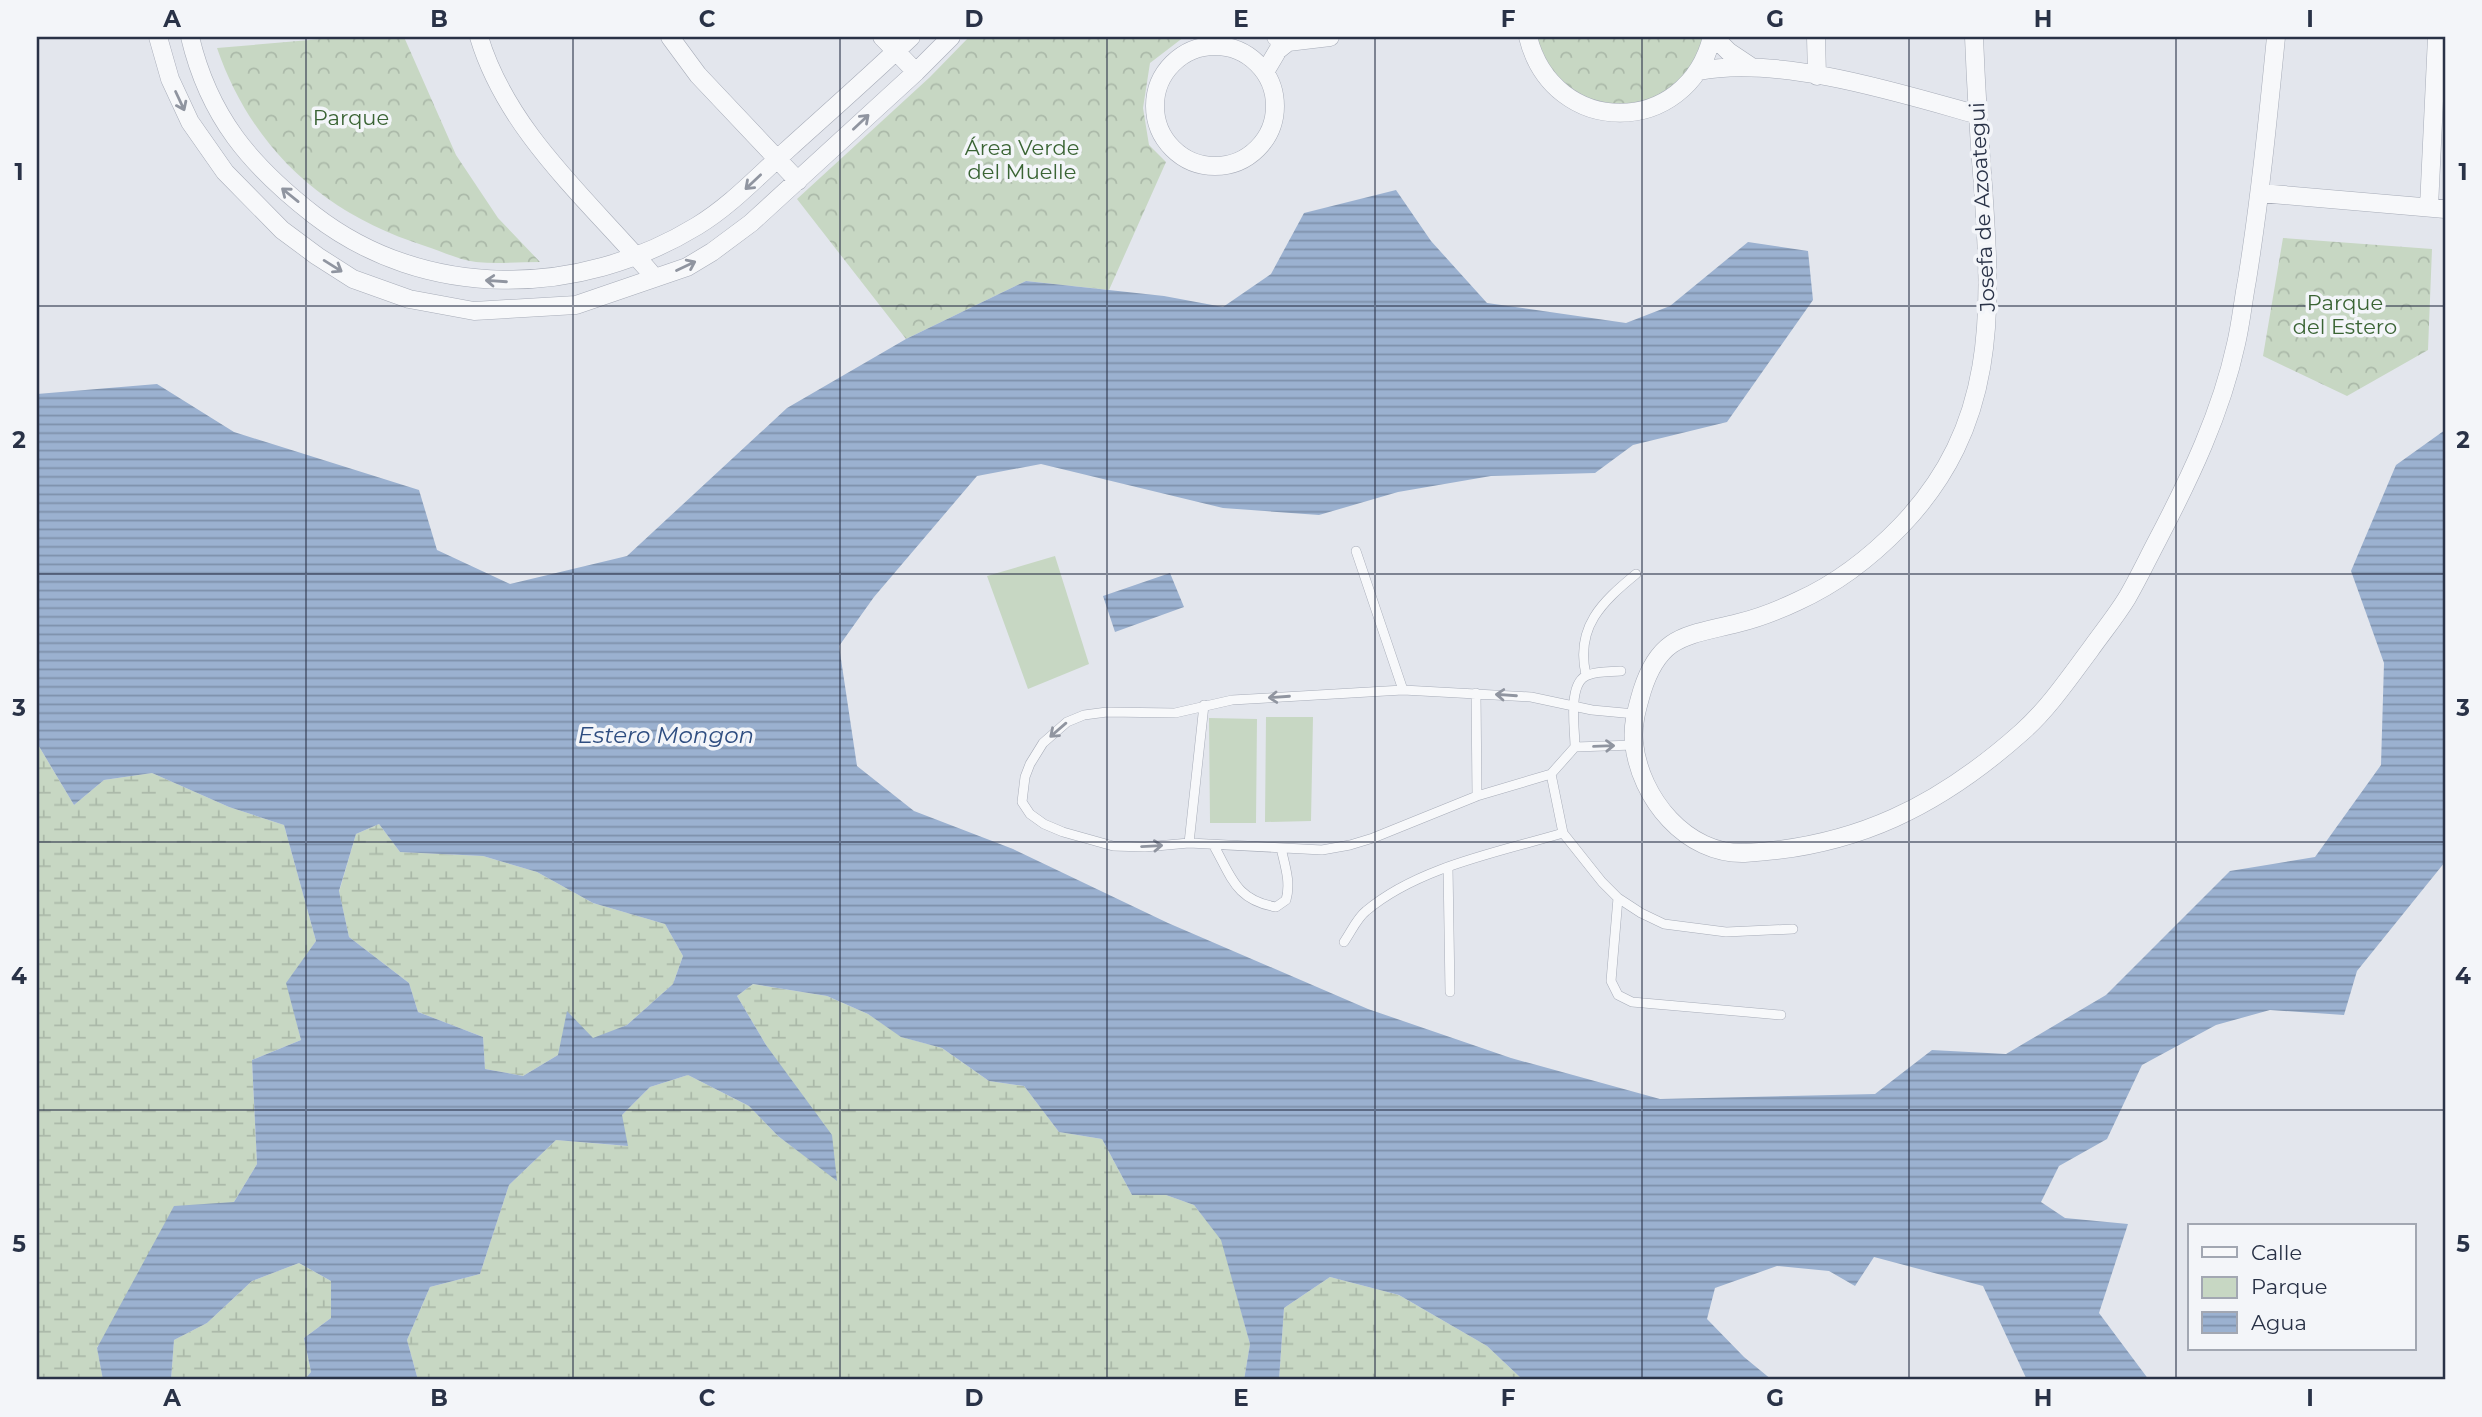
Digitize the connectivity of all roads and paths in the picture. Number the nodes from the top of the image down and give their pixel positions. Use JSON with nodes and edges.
{"nodes":[{"id":1,"x":158,"y":37,"type":"edge"},
{"id":2,"x":190,"y":37,"type":"edge"},
{"id":3,"x":479,"y":37,"type":"edge"},
{"id":4,"x":670,"y":37,"type":"edge"},
{"id":5,"x":882,"y":37,"type":"edge"},
{"id":6,"x":911,"y":37,"type":"edge"},
{"id":7,"x":951,"y":37,"type":"edge"},
{"id":8,"x":1330,"y":37,"type":"edge"},
{"id":9,"x":1528,"y":37,"type":"edge"},
{"id":10,"x":1713,"y":37,"type":"edge"},
{"id":11,"x":1816,"y":37,"type":"edge"},
{"id":12,"x":1974,"y":37,"type":"edge"},
{"id":13,"x":2276,"y":37,"type":"edge"},
{"id":14,"x":2437,"y":37,"type":"edge"},
{"id":15,"x":1282,"y":39,"type":"edge"},
{"id":16,"x":1239,"y":43,"type":"edge"},
{"id":17,"x":895,"y":52,"type":"junction"},
{"id":18,"x":1750,"y":66,"type":"junction"},
{"id":19,"x":1699,"y":71,"type":"junction"},
{"id":20,"x":916,"y":72,"type":"junction"},
{"id":21,"x":1265,"y":72,"type":"junction"},
{"id":22,"x":1817,"y":76,"type":"junction"},
{"id":23,"x":1978,"y":115,"type":"junction"},
{"id":24,"x":777,"y":160,"type":"junction"},
{"id":25,"x":798,"y":181,"type":"junction"},
{"id":26,"x":2261,"y":193,"type":"junction"},
{"id":27,"x":2437,"y":208,"type":"edge"},
{"id":28,"x":636,"y":256,"type":"junction"},
{"id":29,"x":655,"y":278,"type":"junction"},
{"id":30,"x":1356,"y":551,"type":"dead end"},
{"id":31,"x":1636,"y":574,"type":"dead end"},
{"id":32,"x":1621,"y":671,"type":"dead end"},
{"id":33,"x":1586,"y":675,"type":"junction"},
{"id":34,"x":1403,"y":690,"type":"junction"},
{"id":35,"x":1476,"y":693,"type":"junction"},
{"id":36,"x":1204,"y":705,"type":"junction"},
{"id":37,"x":1573,"y":706,"type":"junction"},
{"id":38,"x":1635,"y":714,"type":"junction"},
{"id":39,"x":1634,"y":745,"type":"junction"},
{"id":40,"x":1575,"y":747,"type":"junction"},
{"id":41,"x":1551,"y":774,"type":"junction"},
{"id":42,"x":1477,"y":796,"type":"junction"},
{"id":43,"x":1563,"y":833,"type":"junction"},
{"id":44,"x":1189,"y":843,"type":"junction"},
{"id":45,"x":1214,"y":846,"type":"junction"},
{"id":46,"x":1281,"y":848,"type":"junction"},
{"id":47,"x":1448,"y":867,"type":"junction"},
{"id":48,"x":1618,"y":898,"type":"junction"},
{"id":49,"x":1793,"y":929,"type":"dead end"},
{"id":50,"x":1344,"y":942,"type":"dead end"},
{"id":51,"x":1450,"y":992,"type":"dead end"},
{"id":52,"x":1781,"y":1014,"type":"dead end"}],
"edges":[{"from":1,"to":29,"type":"street","one_way":true},
{"from":28,"to":2,"type":"street","one_way":true},
{"from":3,"to":28,"type":"street"},
{"from":4,"to":24,"type":"street"},
{"from":5,"to":17,"type":"street"},
{"from":6,"to":17,"type":"street"},
{"from":7,"to":20,"type":"street"},
{"from":8,"to":15,"type":"street"},
{"from":9,"to":19,"type":"street"},
{"from":10,"to":18,"type":"street"},
{"from":10,"to":19,"type":"street"},
{"from":11,"to":22,"type":"street"},
{"from":12,"to":23,"type":"street","name":"Josefa de Azoategui"},
{"from":13,"to":26,"type":"street"},
{"from":14,"to":27,"type":"street"},
{"from":15,"to":21,"type":"street"},
{"from":16,"to":21,"type":"street"},
{"from":16,"to":21,"type":"street"},
{"from":17,"to":20,"type":"street"},
{"from":17,"to":24,"type":"street"},
{"from":18,"to":19,"type":"street"},
{"from":18,"to":22,"type":"street"},
{"from":25,"to":20,"type":"street","one_way":true},
{"from":22,"to":23,"type":"street"},
{"from":23,"to":38,"type":"street","name":"Josefa de Azoategui"},
{"from":24,"to":25,"type":"street"},
{"from":24,"to":28,"type":"street","one_way":true},
{"from":29,"to":25,"type":"street","one_way":true},
{"from":26,"to":27,"type":"street"},
{"from":26,"to":39,"type":"street","name":"Josefa de Azoategui"},
{"from":28,"to":29,"type":"street"},
{"from":30,"to":34,"type":"lane"},
{"from":31,"to":33,"type":"lane"},
{"from":32,"to":33,"type":"lane"},
{"from":33,"to":37,"type":"lane"},
{"from":34,"to":35,"type":"lane"},
{"from":34,"to":36,"type":"lane","one_way":true},
{"from":37,"to":35,"type":"lane","one_way":true},
{"from":35,"to":42,"type":"lane"},
{"from":36,"to":44,"type":"lane"},
{"from":36,"to":44,"type":"lane","one_way":true},
{"from":37,"to":38,"type":"lane"},
{"from":37,"to":40,"type":"lane"},
{"from":38,"to":39,"type":"street","name":"Josefa de Azoategui"},
{"from":40,"to":39,"type":"lane","one_way":true},
{"from":40,"to":41,"type":"lane"},
{"from":41,"to":42,"type":"lane"},
{"from":41,"to":43,"type":"lane"},
{"from":42,"to":46,"type":"lane"},
{"from":43,"to":47,"type":"lane"},
{"from":43,"to":48,"type":"lane"},
{"from":44,"to":45,"type":"lane"},
{"from":45,"to":46,"type":"lane"},
{"from":45,"to":46,"type":"lane"},
{"from":47,"to":50,"type":"lane"},
{"from":47,"to":51,"type":"lane"},
{"from":48,"to":49,"type":"lane"},
{"from":48,"to":52,"type":"lane"}]}
